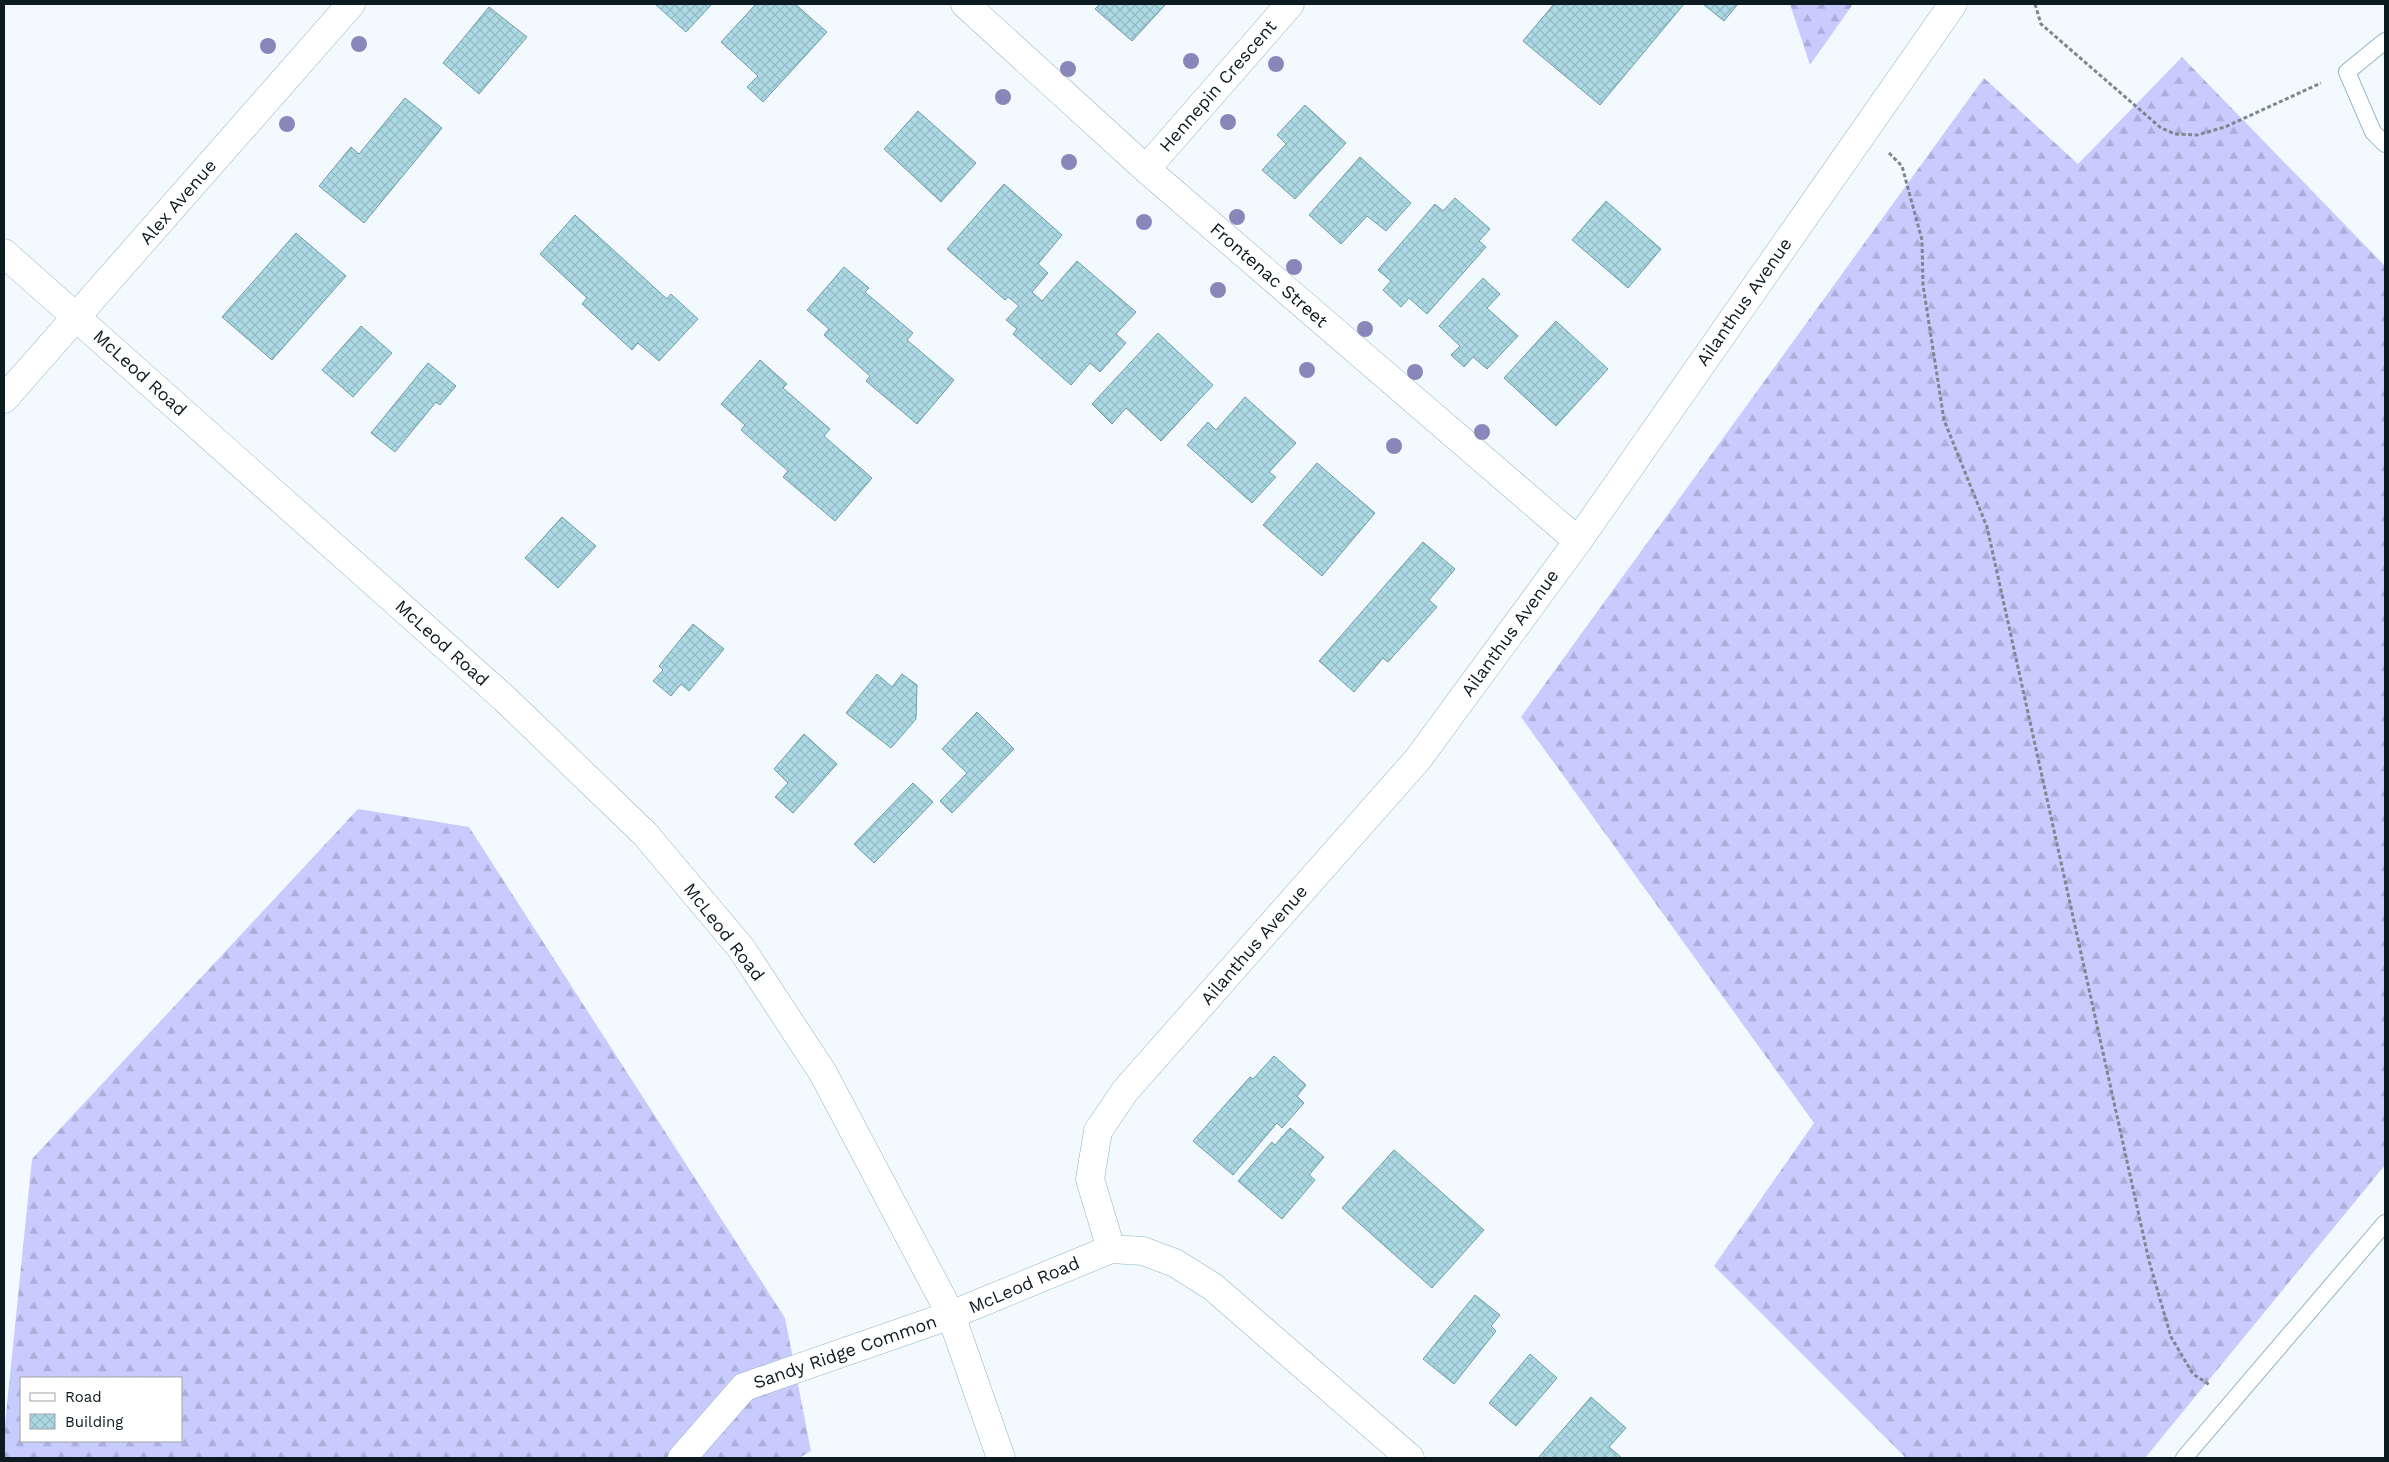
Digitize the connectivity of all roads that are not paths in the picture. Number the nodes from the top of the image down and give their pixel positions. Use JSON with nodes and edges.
{"nodes":[{"id":1,"x":351,"y":4,"type":"edge"},
{"id":2,"x":965,"y":4,"type":"edge"},
{"id":3,"x":1290,"y":4,"type":"edge"},
{"id":4,"x":1953,"y":4,"type":"edge"},
{"id":5,"x":2385,"y":40,"type":"edge"},
{"id":6,"x":2385,"y":144,"type":"edge"},
{"id":7,"x":1146,"y":169,"type":"junction"},
{"id":8,"x":4,"y":253,"type":"edge"},
{"id":9,"x":78,"y":317,"type":"junction"},
{"id":10,"x":4,"y":399,"type":"edge"},
{"id":11,"x":1578,"y":540,"type":"junction"},
{"id":12,"x":2385,"y":1223,"type":"edge"},
{"id":13,"x":1112,"y":1248,"type":"junction"},
{"id":14,"x":951,"y":1315,"type":"junction"},
{"id":15,"x":682,"y":1458,"type":"edge"},
{"id":16,"x":1001,"y":1458,"type":"edge"},
{"id":17,"x":1410,"y":1458,"type":"edge"},
{"id":18,"x":2184,"y":1458,"type":"edge"}],
"edges":[{"from":1,"to":9,"type":"street","name":"Alex Avenue"},
{"from":2,"to":7,"type":"street","name":"Frontenac Street"},
{"from":3,"to":7,"type":"street","name":"Hennepin Crescent"},
{"from":4,"to":11,"type":"street","name":"Ailanthus Avenue"},
{"from":5,"to":6,"type":"lane"},
{"from":7,"to":11,"type":"street","name":"Frontenac Street"},
{"from":8,"to":9,"type":"street","name":"McLeod Road"},
{"from":9,"to":10,"type":"street","name":"Alex Avenue"},
{"from":9,"to":14,"type":"street","name":"McLeod Road"},
{"from":11,"to":13,"type":"street","name":"Ailanthus Avenue"},
{"from":12,"to":18,"type":"lane"},
{"from":13,"to":14,"type":"street","name":"McLeod Road"},
{"from":13,"to":17,"type":"street","name":"McLeod Road"},
{"from":14,"to":15,"type":"street","name":"Sandy Ridge Common"},
{"from":14,"to":16,"type":"street"}]}
